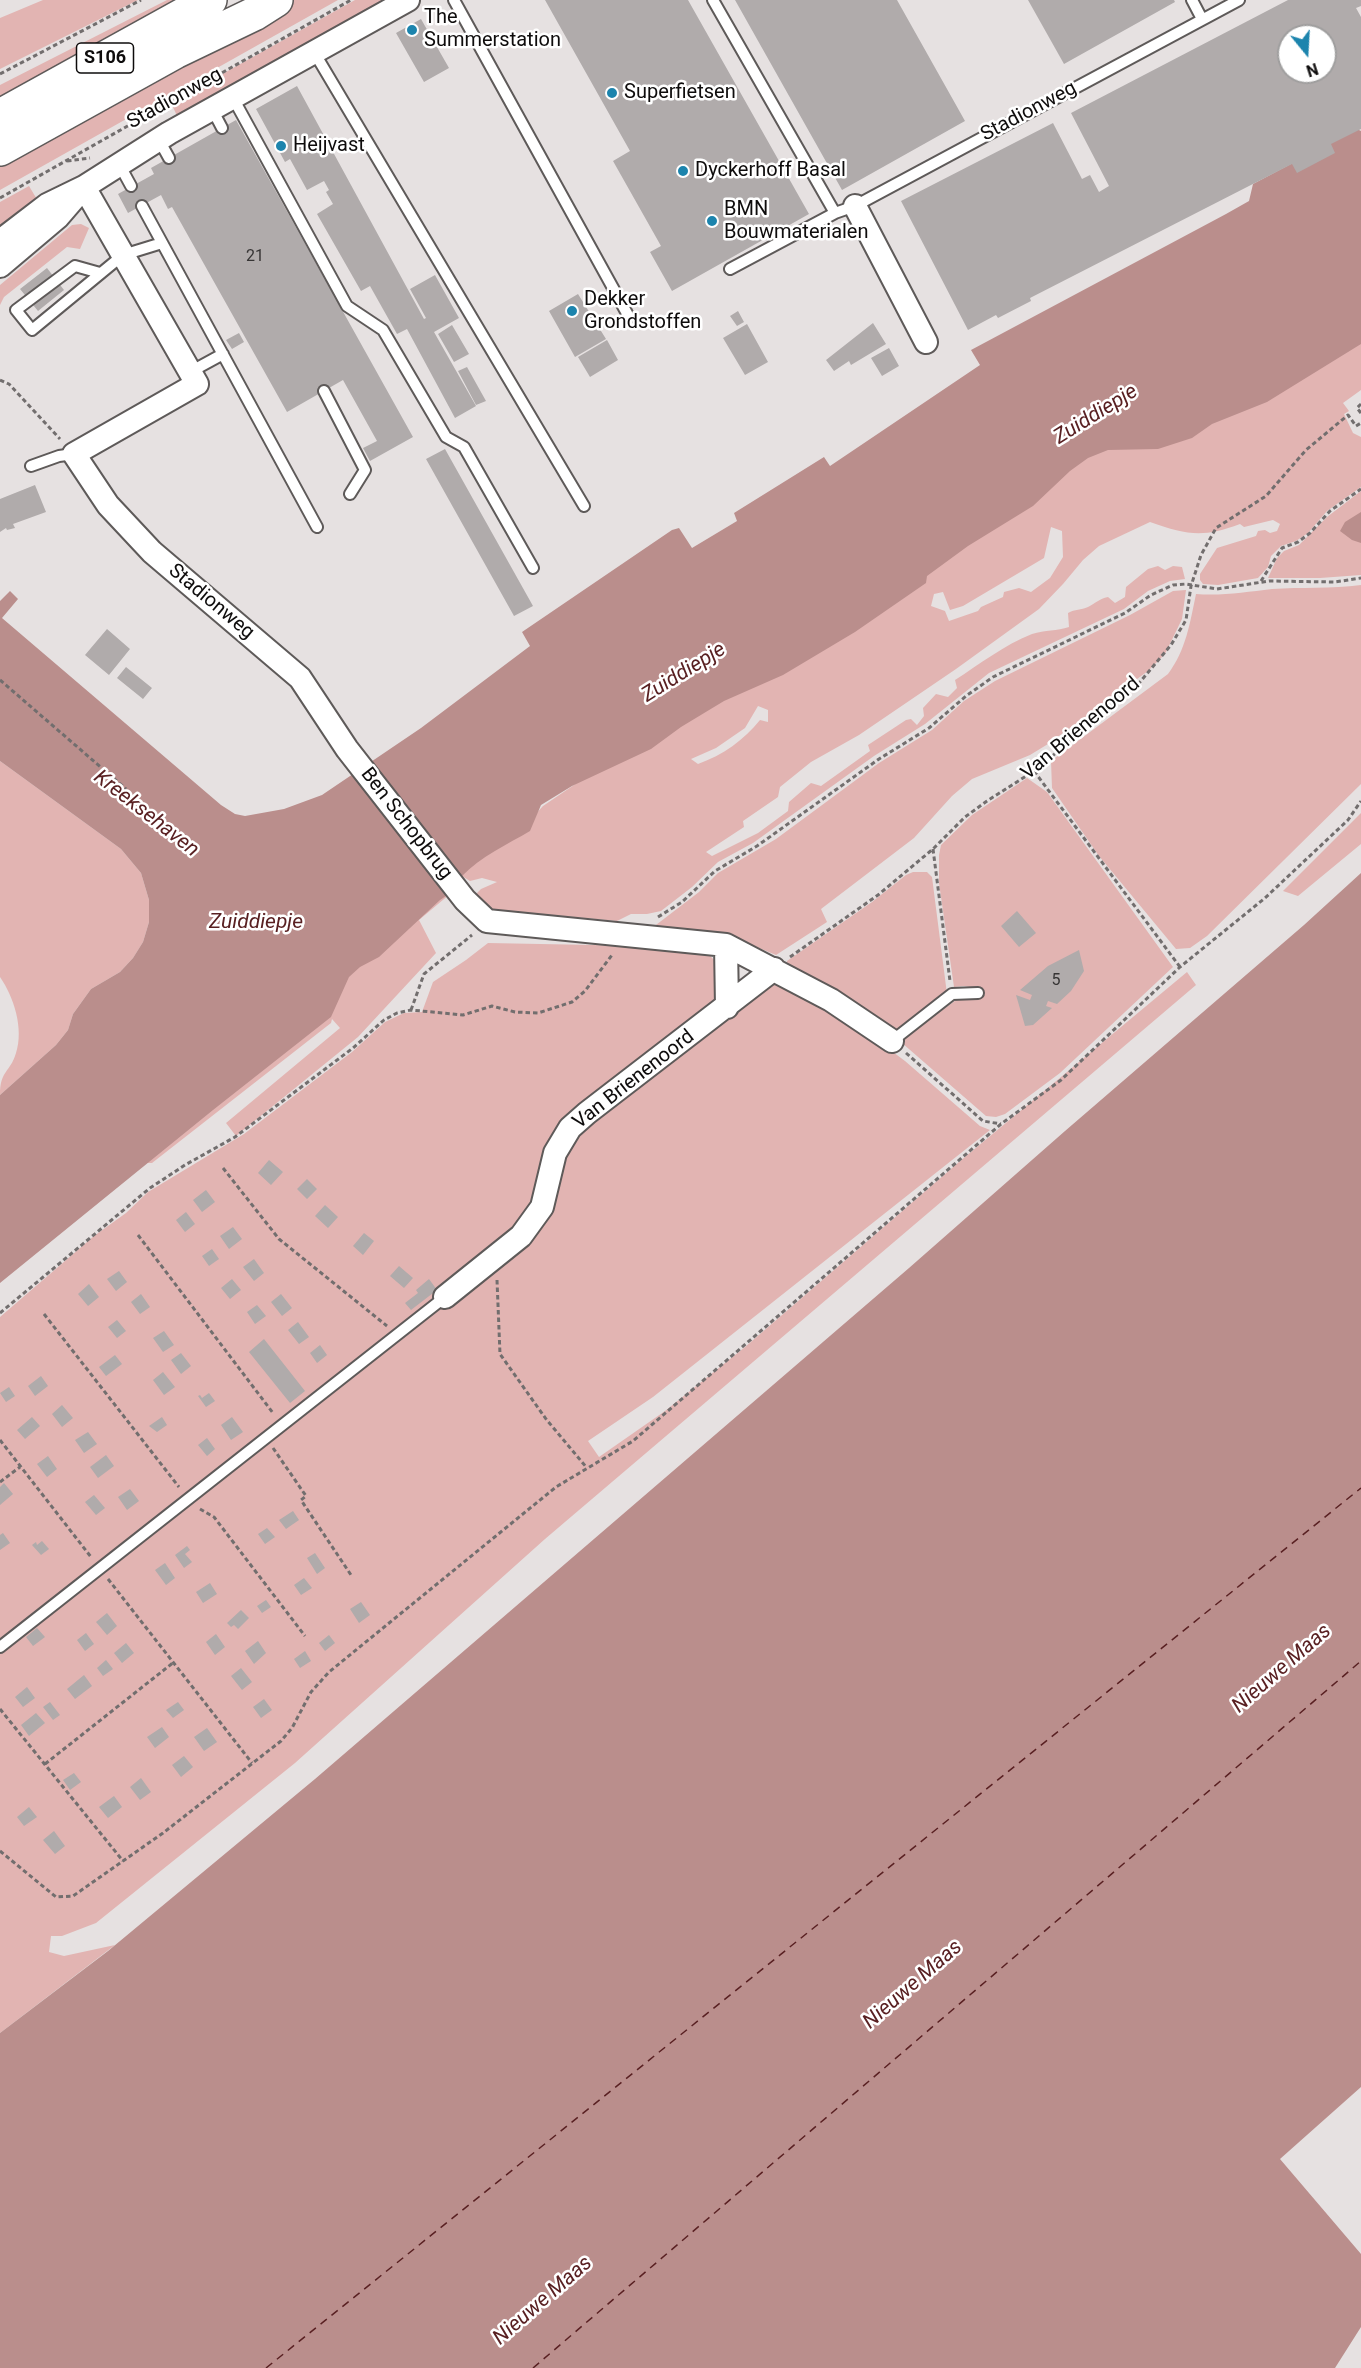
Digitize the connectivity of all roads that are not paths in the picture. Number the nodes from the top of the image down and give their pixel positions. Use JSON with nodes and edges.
{"nodes":[{"id":1,"x":210,"y":0,"type":"edge"},
{"id":2,"x":276,"y":0,"type":"edge"},
{"id":3,"x":408,"y":0,"type":"edge"},
{"id":4,"x":454,"y":0,"type":"edge"},
{"id":5,"x":713,"y":0,"type":"edge"},
{"id":6,"x":1192,"y":0,"type":"edge"},
{"id":7,"x":1239,"y":0,"type":"edge"},
{"id":8,"x":1202,"y":19,"type":"junction"},
{"id":9,"x":314,"y":52,"type":"junction"},
{"id":10,"x":233,"y":98,"type":"junction"},
{"id":11,"x":0,"y":116,"type":"edge"},
{"id":12,"x":0,"y":149,"type":"edge"},
{"id":13,"x":118,"y":164,"type":"junction"},
{"id":14,"x":132,"y":186,"type":"dead end"},
{"id":15,"x":84,"y":187,"type":"junction"},
{"id":16,"x":142,"y":206,"type":"dead end"},
{"id":17,"x":845,"y":210,"type":"junction"},
{"id":18,"x":0,"y":242,"type":"edge"},
{"id":19,"x":162,"y":243,"type":"junction"},
{"id":20,"x":123,"y":255,"type":"junction"},
{"id":21,"x":0,"y":266,"type":"edge"},
{"id":22,"x":730,"y":269,"type":"dead end"},
{"id":23,"x":100,"y":273,"type":"junction"},
{"id":24,"x":629,"y":317,"type":"dead end"},
{"id":25,"x":926,"y":342,"type":"dead end"},
{"id":26,"x":223,"y":354,"type":"junction"},
{"id":27,"x":190,"y":372,"type":"junction"},
{"id":28,"x":324,"y":391,"type":"dead end"},
{"id":29,"x":74,"y":454,"type":"junction"},
{"id":30,"x":31,"y":466,"type":"dead end"},
{"id":31,"x":350,"y":494,"type":"dead end"},
{"id":32,"x":584,"y":506,"type":"dead end"},
{"id":33,"x":317,"y":527,"type":"dead end"},
{"id":34,"x":532,"y":568,"type":"dead end"},
{"id":35,"x":348,"y":749,"type":"joint"},
{"id":36,"x":726,"y":945,"type":"junction"},
{"id":37,"x":774,"y":969,"type":"junction"},
{"id":38,"x":978,"y":993,"type":"dead end"},
{"id":39,"x":727,"y":1007,"type":"junction"},
{"id":40,"x":892,"y":1041,"type":"joint"},
{"id":41,"x":445,"y":1297,"type":"joint"},
{"id":42,"x":0,"y":1647,"type":"edge"}],
"edges":[{"from":1,"to":11,"type":"main road","number":"S106"},
{"from":2,"to":12,"type":"main road","name":"Stadionweg","number":"S106"},
{"from":3,"to":9,"type":"street","name":"Stadionweg"},
{"from":4,"to":24,"type":"lane"},
{"from":5,"to":17,"type":"lane"},
{"from":6,"to":8,"type":"lane"},
{"from":7,"to":8,"type":"lane","name":"Stadionweg"},
{"from":8,"to":17,"type":"lane","name":"Stadionweg"},
{"from":9,"to":10,"type":"street","name":"Stadionweg"},
{"from":9,"to":32,"type":"lane"},
{"from":10,"to":13,"type":"street","name":"Stadionweg"},
{"from":10,"to":34,"type":"lane"},
{"from":13,"to":14,"type":"lane"},
{"from":13,"to":15,"type":"street","name":"Stadionweg"},
{"from":15,"to":18,"type":"street","name":"Stadionweg"},
{"from":15,"to":20,"type":"street"},
{"from":15,"to":21,"type":"street","name":"Stadionweg"},
{"from":16,"to":19,"type":"lane"},
{"from":17,"to":22,"type":"lane","name":"Stadionweg"},
{"from":17,"to":25,"type":"street"},
{"from":19,"to":20,"type":"lane"},
{"from":19,"to":26,"type":"lane"},
{"from":20,"to":23,"type":"lane"},
{"from":20,"to":27,"type":"street"},
{"from":23,"to":23,"type":"lane"},
{"from":26,"to":27,"type":"lane"},
{"from":26,"to":33,"type":"lane"},
{"from":27,"to":29,"type":"street"},
{"from":28,"to":31,"type":"lane"},
{"from":29,"to":30,"type":"lane"},
{"from":29,"to":35,"type":"street","name":"Stadionweg"},
{"from":35,"to":36,"type":"street","name":"Ben Schopbrug"},
{"from":36,"to":37,"type":"street"},
{"from":36,"to":39,"type":"street"},
{"from":37,"to":39,"type":"street","name":"Van Brienenoord"},
{"from":37,"to":40,"type":"street"},
{"from":38,"to":40,"type":"lane"},
{"from":39,"to":41,"type":"street","name":"Van Brienenoord"},
{"from":41,"to":42,"type":"lane"}]}
